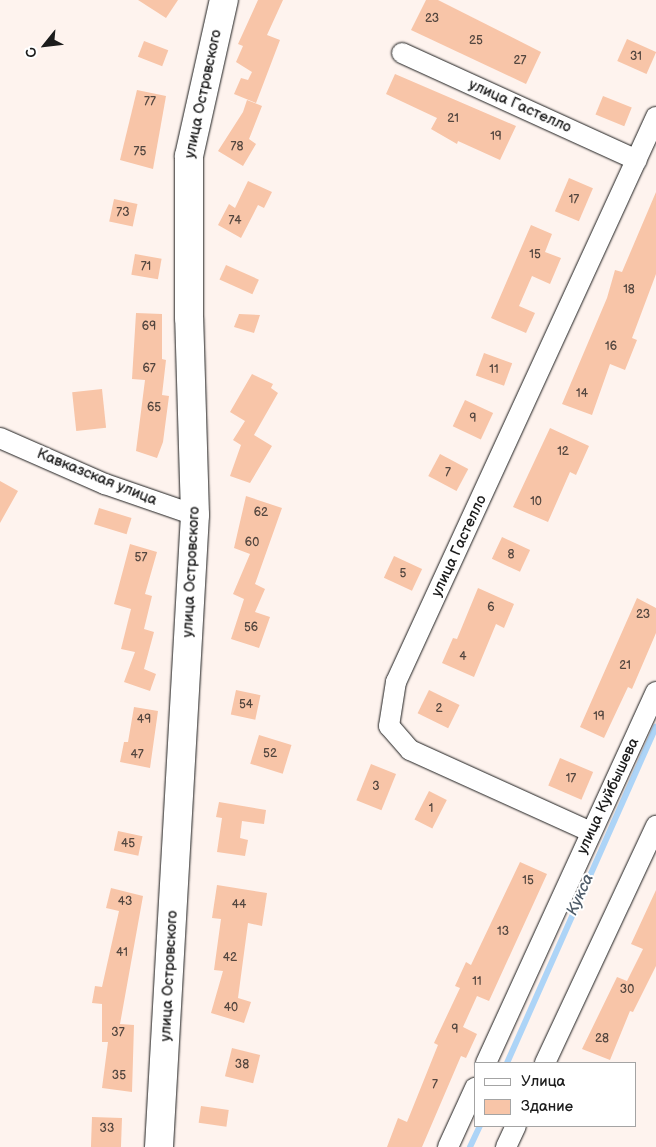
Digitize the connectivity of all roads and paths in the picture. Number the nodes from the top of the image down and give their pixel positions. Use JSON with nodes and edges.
{"nodes":[{"id":1,"x":224,"y":0,"type":"edge"},
{"id":2,"x":402,"y":53,"type":"dead end"},
{"id":3,"x":656,"y":116,"type":"edge"},
{"id":4,"x":637,"y":160,"type":"junction"},
{"id":5,"x":0,"y":438,"type":"edge"},
{"id":6,"x":194,"y":514,"type":"junction"},
{"id":7,"x":656,"y":692,"type":"edge"},
{"id":8,"x":656,"y":826,"type":"edge"},
{"id":9,"x":591,"y":832,"type":"junction"},
{"id":10,"x":486,"y":1062,"type":"edge"},
{"id":11,"x":545,"y":1062,"type":"edge"},
{"id":12,"x":473,"y":1092,"type":"edge"},
{"id":13,"x":516,"y":1127,"type":"edge"},
{"id":14,"x":159,"y":1147,"type":"edge"},
{"id":15,"x":448,"y":1147,"type":"edge"},
{"id":16,"x":506,"y":1147,"type":"edge"}],
"edges":[{"from":1,"to":6,"type":"street","name":"улица Островского"},
{"from":2,"to":4,"type":"street","name":"улица Гастелло"},
{"from":3,"to":4,"type":"street","name":"улица Гастелло"},
{"from":4,"to":9,"type":"street","name":"улица Гастелло"},
{"from":5,"to":6,"type":"street","name":"Кавказская улица"},
{"from":6,"to":14,"type":"street","name":"улица Островского"},
{"from":7,"to":9,"type":"street","name":"улица Куйбышева"},
{"from":8,"to":11,"type":"street"},
{"from":9,"to":10,"type":"street","name":"улица Куйбышева"},
{"from":12,"to":15,"type":"street"},
{"from":13,"to":16,"type":"street"}]}
